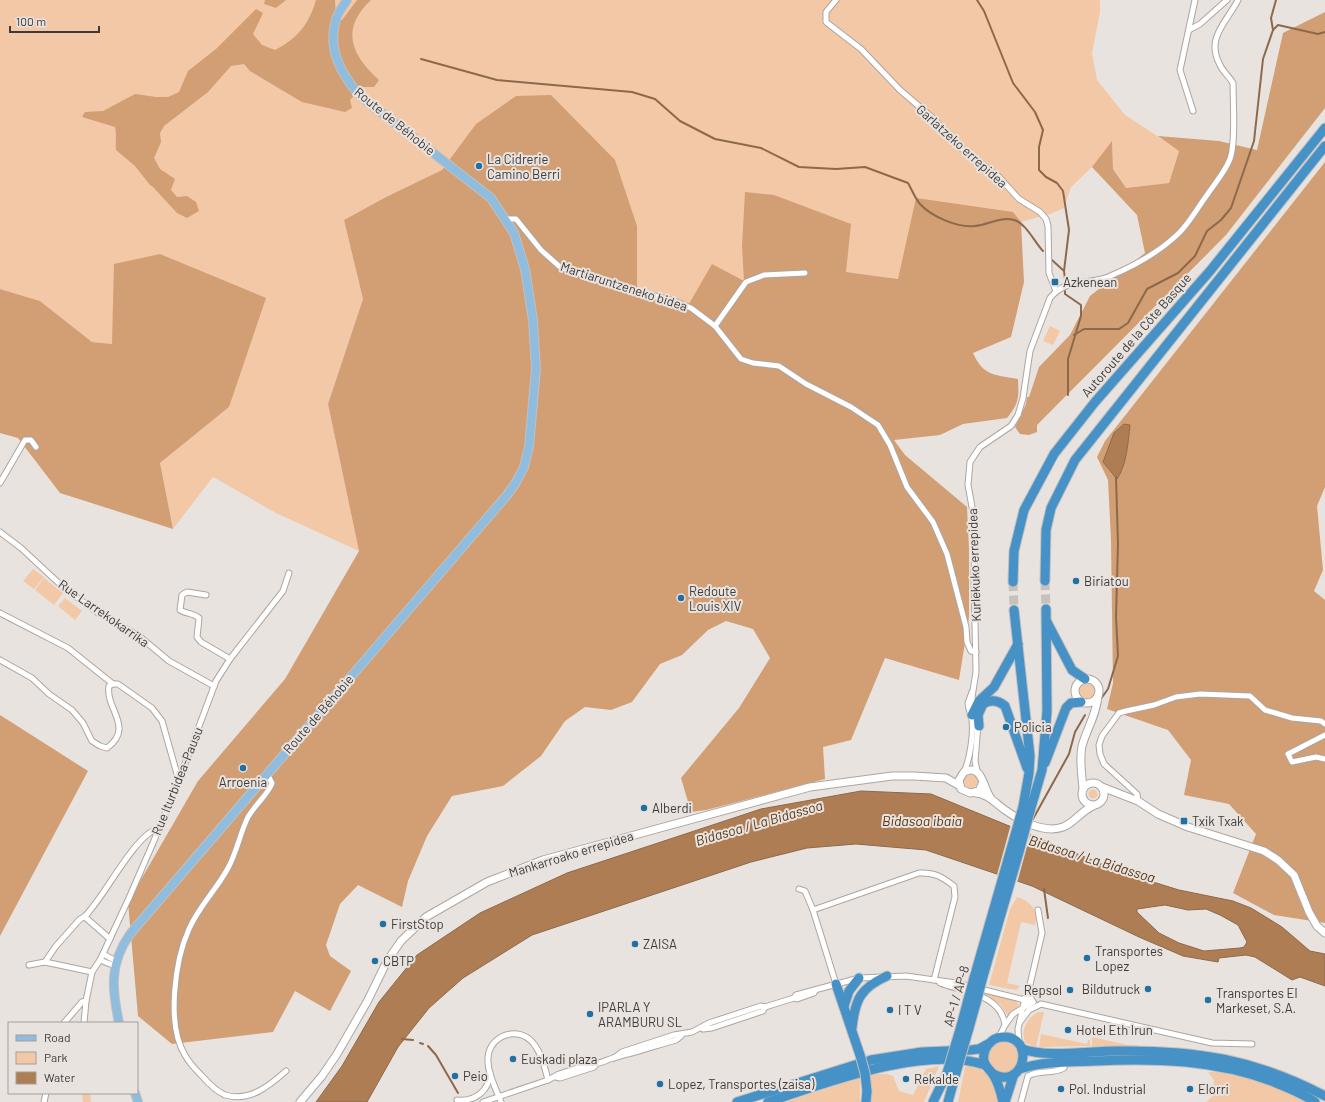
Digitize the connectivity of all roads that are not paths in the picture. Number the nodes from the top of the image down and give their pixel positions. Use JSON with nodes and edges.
{"nodes":[{"id":1,"x":347,"y":0,"type":"edge"},
{"id":2,"x":836,"y":0,"type":"edge"},
{"id":3,"x":1195,"y":0,"type":"edge"},
{"id":4,"x":1227,"y":0,"type":"edge"},
{"id":5,"x":1238,"y":0,"type":"edge"},
{"id":6,"x":1189,"y":30,"type":"junction"},
{"id":7,"x":1193,"y":111,"type":"dead end"},
{"id":8,"x":1325,"y":128,"type":"edge"},
{"id":9,"x":1325,"y":146,"type":"edge"},
{"id":10,"x":507,"y":219,"type":"junction"},
{"id":11,"x":805,"y":273,"type":"dead end"},
{"id":12,"x":1056,"y":291,"type":"junction"},
{"id":13,"x":715,"y":326,"type":"junction"},
{"id":14,"x":36,"y":447,"type":"dead end"},
{"id":15,"x":0,"y":482,"type":"edge"},
{"id":16,"x":0,"y":532,"type":"edge"},
{"id":17,"x":289,"y":573,"type":"dead end"},
{"id":18,"x":1045,"y":581,"type":"tunnel mouth"},
{"id":19,"x":1013,"y":582,"type":"tunnel mouth"},
{"id":20,"x":206,"y":595,"type":"dead end"},
{"id":21,"x":1046,"y":609,"type":"tunnel mouth"},
{"id":22,"x":1014,"y":610,"type":"tunnel mouth"},
{"id":23,"x":0,"y":613,"type":"edge"},
{"id":24,"x":1046,"y":620,"type":"junction"},
{"id":25,"x":1018,"y":644,"type":"junction"},
{"id":26,"x":976,"y":652,"type":"junction"},
{"id":27,"x":230,"y":659,"type":"junction"},
{"id":28,"x":0,"y":660,"type":"edge"},
{"id":29,"x":1085,"y":679,"type":"junction"},
{"id":30,"x":113,"y":684,"type":"junction"},
{"id":31,"x":214,"y":686,"type":"junction"},
{"id":32,"x":1098,"y":695,"type":"junction"},
{"id":33,"x":1082,"y":702,"type":"junction"},
{"id":34,"x":972,"y":713,"type":"junction"},
{"id":35,"x":1092,"y":722,"type":"junction"},
{"id":36,"x":1325,"y":724,"type":"edge"},
{"id":37,"x":979,"y":726,"type":"junction"},
{"id":38,"x":1325,"y":735,"type":"edge"},
{"id":39,"x":1325,"y":759,"type":"edge"},
{"id":40,"x":1042,"y":770,"type":"junction"},
{"id":41,"x":977,"y":771,"type":"junction"},
{"id":42,"x":1081,"y":772,"type":"junction"},
{"id":43,"x":963,"y":773,"type":"junction"},
{"id":44,"x":1029,"y":773,"type":"junction"},
{"id":45,"x":267,"y":774,"type":"junction"},
{"id":46,"x":180,"y":777,"type":"junction"},
{"id":47,"x":946,"y":778,"type":"junction"},
{"id":48,"x":983,"y":782,"type":"junction"},
{"id":49,"x":1093,"y":783,"type":"junction"},
{"id":50,"x":960,"y":786,"type":"junction"},
{"id":51,"x":1102,"y":787,"type":"junction"},
{"id":52,"x":1083,"y":789,"type":"junction"},
{"id":53,"x":976,"y":793,"type":"junction"},
{"id":54,"x":1122,"y":795,"type":"junction"},
{"id":55,"x":990,"y":797,"type":"junction"},
{"id":56,"x":1084,"y":800,"type":"junction"},
{"id":57,"x":1103,"y":800,"type":"junction"},
{"id":58,"x":1138,"y":801,"type":"junction"},
{"id":59,"x":1093,"y":806,"type":"junction"},
{"id":60,"x":1027,"y":809,"type":"junction"},
{"id":61,"x":1076,"y":818,"type":"junction"},
{"id":62,"x":157,"y":829,"type":"junction"},
{"id":63,"x":799,"y":889,"type":"dead end"},
{"id":64,"x":813,"y":910,"type":"junction"},
{"id":65,"x":1038,"y":910,"type":"dead end"},
{"id":66,"x":85,"y":917,"type":"junction"},
{"id":67,"x":1325,"y":933,"type":"edge"},
{"id":68,"x":110,"y":939,"type":"junction"},
{"id":69,"x":103,"y":954,"type":"junction"},
{"id":70,"x":100,"y":960,"type":"junction"},
{"id":71,"x":45,"y":962,"type":"junction"},
{"id":72,"x":115,"y":964,"type":"junction"},
{"id":73,"x":29,"y":965,"type":"dead end"},
{"id":74,"x":90,"y":971,"type":"junction"},
{"id":75,"x":887,"y":976,"type":"junction"},
{"id":76,"x":859,"y":978,"type":"junction"},
{"id":77,"x":934,"y":980,"type":"junction"},
{"id":78,"x":836,"y":984,"type":"junction"},
{"id":79,"x":1029,"y":986,"type":"junction"},
{"id":80,"x":86,"y":1001,"type":"junction"},
{"id":81,"x":1023,"y":1004,"type":"junction"},
{"id":82,"x":844,"y":1006,"type":"junction"},
{"id":83,"x":65,"y":1022,"type":"edge"},
{"id":84,"x":84,"y":1022,"type":"edge"},
{"id":85,"x":119,"y":1022,"type":"edge"},
{"id":86,"x":1020,"y":1022,"type":"junction"},
{"id":87,"x":1005,"y":1025,"type":"junction"},
{"id":88,"x":852,"y":1031,"type":"junction"},
{"id":89,"x":999,"y":1037,"type":"junction"},
{"id":90,"x":988,"y":1044,"type":"junction"},
{"id":91,"x":1252,"y":1044,"type":"dead end"},
{"id":92,"x":1021,"y":1046,"type":"junction"},
{"id":93,"x":985,"y":1065,"type":"junction"},
{"id":94,"x":1064,"y":1068,"type":"dead end"},
{"id":95,"x":490,"y":1070,"type":"junction"},
{"id":96,"x":286,"y":1071,"type":"dead end"},
{"id":97,"x":1017,"y":1072,"type":"junction"},
{"id":98,"x":952,"y":1073,"type":"junction"},
{"id":99,"x":992,"y":1073,"type":"junction"},
{"id":100,"x":548,"y":1080,"type":"junction"},
{"id":101,"x":951,"y":1092,"type":"junction"},
{"id":102,"x":1325,"y":1096,"type":"edge"},
{"id":103,"x":500,"y":1099,"type":"edge"},
{"id":104,"x":457,"y":1101,"type":"edge"},
{"id":105,"x":300,"y":1102,"type":"edge"},
{"id":106,"x":483,"y":1102,"type":"edge"},
{"id":107,"x":737,"y":1102,"type":"edge"},
{"id":108,"x":768,"y":1102,"type":"edge"},
{"id":109,"x":866,"y":1102,"type":"edge"},
{"id":110,"x":932,"y":1102,"type":"edge"},
{"id":111,"x":939,"y":1102,"type":"edge"},
{"id":112,"x":948,"y":1102,"type":"edge"},
{"id":113,"x":952,"y":1102,"type":"edge"},
{"id":114,"x":1004,"y":1102,"type":"edge"},
{"id":115,"x":1022,"y":1102,"type":"edge"},
{"id":116,"x":1315,"y":1102,"type":"edge"}],
"edges":[{"from":1,"to":10,"type":"main road","name":"Route de Béhobie"},
{"from":2,"to":12,"type":"street","name":"Garlatzeko errepidea"},
{"from":3,"to":6,"type":"street"},
{"from":4,"to":6,"type":"street"},
{"from":5,"to":12,"type":"street"},
{"from":6,"to":7,"type":"street"},
{"from":8,"to":19,"type":"highway","name":"Autoroute de la Côte Basque"},
{"from":9,"to":18,"type":"highway","name":"Autoroute de la Côte Basque"},
{"from":10,"to":13,"type":"street","name":"Martiaruntzeneko bidea"},
{"from":10,"to":45,"type":"main road","name":"Route de Béhobie"},
{"from":11,"to":13,"type":"street"},
{"from":12,"to":26,"type":"street","name":"Kurlekuko errepidea"},
{"from":13,"to":26,"type":"street","name":"Martiaruntzeneko bidea"},
{"from":14,"to":15,"type":"street"},
{"from":16,"to":31,"type":"street","name":"Rue Larrekokarrika"},
{"from":17,"to":27,"type":"street","name":"Rue Iturbidea-Pausu"},
{"from":20,"to":27,"type":"street"},
{"from":21,"to":24,"type":"highway"},
{"from":22,"to":25,"type":"highway"},
{"from":23,"to":30,"type":"street"},
{"from":24,"to":29,"type":"highway"},
{"from":24,"to":40,"type":"highway"},
{"from":25,"to":34,"type":"highway"},
{"from":25,"to":44,"type":"highway"},
{"from":26,"to":34,"type":"street","name":"Kurlekuko errepidea"},
{"from":27,"to":31,"type":"street","name":"Rue Iturbidea-Pausu"},
{"from":28,"to":30,"type":"street"},
{"from":29,"to":32,"type":"main road"},
{"from":29,"to":33,"type":"main road"},
{"from":30,"to":46,"type":"street"},
{"from":31,"to":46,"type":"street","name":"Rue Iturbidea-Pausu"},
{"from":32,"to":33,"type":"main road"},
{"from":32,"to":35,"type":"main road"},
{"from":33,"to":35,"type":"main road"},
{"from":33,"to":40,"type":"highway"},
{"from":34,"to":37,"type":"street"},
{"from":34,"to":43,"type":"street","name":"Kurlekuko errepidea"},
{"from":35,"to":42,"type":"main road"},
{"from":36,"to":58,"type":"street"},
{"from":37,"to":41,"type":"street"},
{"from":37,"to":44,"type":"highway"},
{"from":38,"to":39,"type":"street"},
{"from":40,"to":60,"type":"highway"},
{"from":41,"to":43,"type":"main road"},
{"from":41,"to":48,"type":"main road"},
{"from":42,"to":49,"type":"main road"},
{"from":42,"to":52,"type":"main road"},
{"from":43,"to":47,"type":"main road","name":"Mankarroako errepidea"},
{"from":43,"to":50,"type":"main road"},
{"from":44,"to":60,"type":"highway"},
{"from":45,"to":72,"type":"main road","name":"Route de Béhobie"},
{"from":45,"to":96,"type":"street"},
{"from":46,"to":62,"type":"street","name":"Rue Iturbidea-Pausu"},
{"from":47,"to":50,"type":"main road","name":"Mankarroako errepidea"},
{"from":47,"to":105,"type":"main road","name":"Mankarroako errepidea"},
{"from":48,"to":53,"type":"main road"},
{"from":48,"to":55,"type":"main road"},
{"from":49,"to":51,"type":"main road"},
{"from":49,"to":52,"type":"main road"},
{"from":50,"to":53,"type":"main road"},
{"from":51,"to":54,"type":"main road"},
{"from":51,"to":57,"type":"main road"},
{"from":52,"to":56,"type":"main road"},
{"from":53,"to":55,"type":"main road"},
{"from":54,"to":57,"type":"main road"},
{"from":54,"to":58,"type":"main road"},
{"from":55,"to":61,"type":"main road"},
{"from":56,"to":59,"type":"main road"},
{"from":56,"to":61,"type":"main road"},
{"from":57,"to":59,"type":"main road"},
{"from":58,"to":67,"type":"main road"},
{"from":59,"to":61,"type":"main road"},
{"from":60,"to":98,"type":"highway","name":"AP-1 / AP-8","bridge":true},
{"from":62,"to":66,"type":"street"},
{"from":62,"to":68,"type":"street","name":"Rue Iturbidea-Pausu"},
{"from":63,"to":64,"type":"street"},
{"from":64,"to":77,"type":"street"},
{"from":64,"to":78,"type":"street"},
{"from":65,"to":79,"type":"street"},
{"from":66,"to":68,"type":"street"},
{"from":66,"to":71,"type":"street"},
{"from":68,"to":69,"type":"street","name":"Rue Iturbidea-Pausu"},
{"from":69,"to":70,"type":"street","name":"Rue Iturbidea-Pausu"},
{"from":69,"to":72,"type":"street"},
{"from":70,"to":72,"type":"street"},
{"from":70,"to":74,"type":"street","name":"Rue Iturbidea-Pausu"},
{"from":71,"to":73,"type":"street"},
{"from":71,"to":74,"type":"street"},
{"from":72,"to":85,"type":"main road","name":"Route de Béhobie"},
{"from":74,"to":80,"type":"street","name":"Rue Iturbidea-Pausu"},
{"from":75,"to":76,"type":"street"},
{"from":75,"to":77,"type":"street"},
{"from":75,"to":88,"type":"highway"},
{"from":76,"to":78,"type":"street"},
{"from":76,"to":82,"type":"highway"},
{"from":77,"to":81,"type":"street"},
{"from":77,"to":87,"type":"street"},
{"from":78,"to":82,"type":"highway"},
{"from":78,"to":100,"type":"street"},
{"from":79,"to":81,"type":"street"},
{"from":79,"to":81,"type":"street"},
{"from":80,"to":83,"type":"street"},
{"from":80,"to":84,"type":"street","name":"Rue Iturbidea-Pausu"},
{"from":81,"to":86,"type":"street"},
{"from":81,"to":87,"type":"street"},
{"from":82,"to":88,"type":"highway"},
{"from":86,"to":91,"type":"street"},
{"from":86,"to":92,"type":"street"},
{"from":87,"to":89,"type":"street"},
{"from":88,"to":109,"type":"highway","bridge":true},
{"from":89,"to":90,"type":"highway"},
{"from":89,"to":92,"type":"highway"},
{"from":90,"to":93,"type":"highway"},
{"from":90,"to":107,"type":"highway"},
{"from":92,"to":97,"type":"highway"},
{"from":92,"to":102,"type":"highway"},
{"from":93,"to":99,"type":"highway"},
{"from":93,"to":108,"type":"highway"},
{"from":94,"to":115,"type":"street"},
{"from":95,"to":100,"type":"street"},
{"from":95,"to":103,"type":"street"},
{"from":95,"to":104,"type":"street"},
{"from":97,"to":99,"type":"highway"},
{"from":97,"to":114,"type":"highway"},
{"from":97,"to":116,"type":"highway"},
{"from":98,"to":101,"type":"highway","name":"AP-1 / AP-8"},
{"from":98,"to":110,"type":"highway"},
{"from":98,"to":111,"type":"highway","name":"AP-1 / AP-8"},
{"from":99,"to":114,"type":"highway"},
{"from":100,"to":103,"type":"street"},
{"from":101,"to":112,"type":"highway","name":"AP-1 / AP-8"},
{"from":101,"to":113,"type":"highway"},
{"from":103,"to":106,"type":"street"}]}
